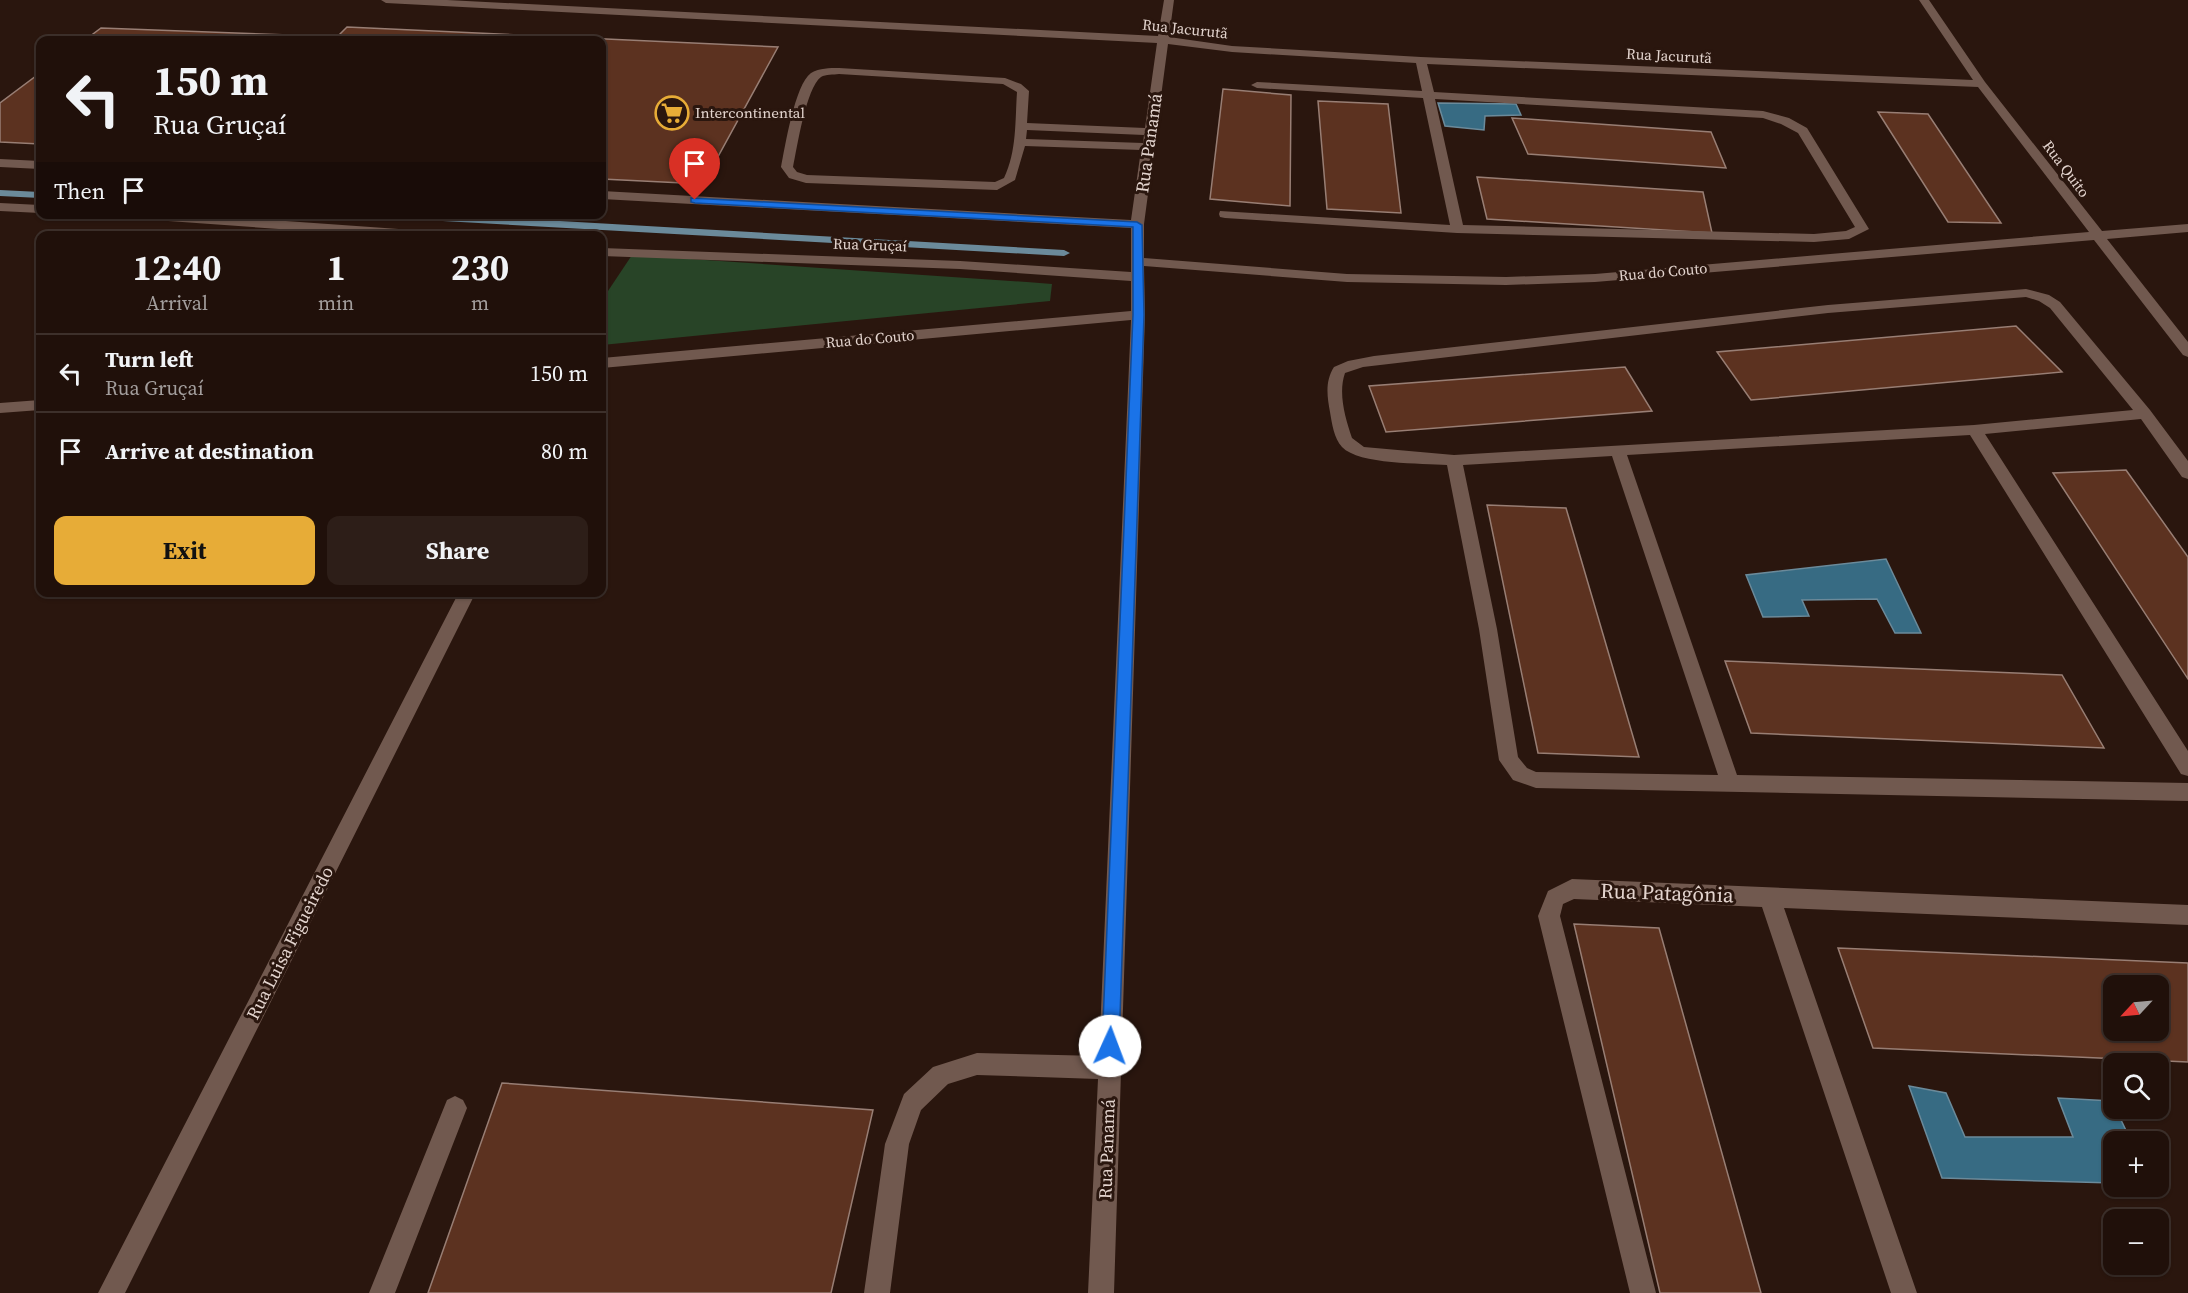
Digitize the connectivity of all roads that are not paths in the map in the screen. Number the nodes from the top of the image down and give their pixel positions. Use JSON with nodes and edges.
{"nodes":[{"id":1,"x":386,"y":0,"type":"edge"},
{"id":2,"x":1169,"y":0,"type":"edge"},
{"id":3,"x":1924,"y":0,"type":"edge"},
{"id":4,"x":1164,"y":40,"type":"junction"},
{"id":5,"x":1421,"y":60,"type":"junction"},
{"id":6,"x":1981,"y":84,"type":"junction"},
{"id":7,"x":1257,"y":85,"type":"dead end"},
{"id":8,"x":1429,"y":93,"type":"junction"},
{"id":9,"x":1021,"y":126,"type":"junction"},
{"id":10,"x":1149,"y":139,"type":"junction"},
{"id":11,"x":1018,"y":142,"type":"junction"},
{"id":12,"x":0,"y":163,"type":"edge"},
{"id":13,"x":36,"y":165,"type":"edge"},
{"id":14,"x":606,"y":195,"type":"edge"},
{"id":15,"x":0,"y":207,"type":"edge"},
{"id":16,"x":36,"y":209,"type":"edge"},
{"id":17,"x":1226,"y":214,"type":"dead end"},
{"id":18,"x":198,"y":219,"type":"edge"},
{"id":19,"x":1137,"y":225,"type":"junction"},
{"id":20,"x":2188,"y":228,"type":"edge"},
{"id":21,"x":1457,"y":230,"type":"junction"},
{"id":22,"x":369,"y":231,"type":"edge"},
{"id":23,"x":2096,"y":235,"type":"junction"},
{"id":24,"x":606,"y":252,"type":"edge"},
{"id":25,"x":1138,"y":269,"type":"junction"},
{"id":26,"x":1138,"y":315,"type":"junction"},
{"id":27,"x":2188,"y":352,"type":"edge"},
{"id":28,"x":606,"y":363,"type":"edge"},
{"id":29,"x":36,"y":405,"type":"edge"},
{"id":30,"x":0,"y":408,"type":"edge"},
{"id":31,"x":2145,"y":414,"type":"junction"},
{"id":32,"x":1974,"y":430,"type":"junction"},
{"id":33,"x":1618,"y":452,"type":"junction"},
{"id":34,"x":1454,"y":460,"type":"junction"},
{"id":35,"x":2188,"y":473,"type":"edge"},
{"id":36,"x":465,"y":597,"type":"edge"},
{"id":37,"x":2188,"y":768,"type":"edge"},
{"id":38,"x":1731,"y":783,"type":"junction"},
{"id":39,"x":2188,"y":792,"type":"edge"},
{"id":40,"x":1770,"y":898,"type":"junction"},
{"id":41,"x":2188,"y":915,"type":"edge"},
{"id":42,"x":1110,"y":1068,"type":"junction"},
{"id":43,"x":455,"y":1108,"type":"dead end"},
{"id":44,"x":111,"y":1293,"type":"edge"},
{"id":45,"x":382,"y":1293,"type":"edge"},
{"id":46,"x":877,"y":1293,"type":"edge"},
{"id":47,"x":1101,"y":1293,"type":"edge"},
{"id":48,"x":1642,"y":1293,"type":"edge"},
{"id":49,"x":1904,"y":1293,"type":"edge"}],
"edges":[{"from":1,"to":4,"type":"street","name":"Rua Jacurutã"},
{"from":2,"to":4,"type":"street","name":"Rua Panamá"},
{"from":3,"to":6,"type":"street","name":"Rua Quito"},
{"from":4,"to":5,"type":"street","name":"Rua Jacurutã"},
{"from":4,"to":10,"type":"street","name":"Rua Panamá"},
{"from":5,"to":6,"type":"street","name":"Rua Jacurutã"},
{"from":5,"to":8,"type":"street"},
{"from":6,"to":23,"type":"street","name":"Rua Quito"},
{"from":7,"to":8,"type":"street"},
{"from":8,"to":21,"type":"street"},
{"from":8,"to":21,"type":"street"},
{"from":9,"to":10,"type":"street"},
{"from":9,"to":11,"type":"street"},
{"from":9,"to":11,"type":"street"},
{"from":10,"to":11,"type":"street"},
{"from":10,"to":19,"type":"street","name":"Rua Panamá"},
{"from":12,"to":13,"type":"street"},
{"from":14,"to":19,"type":"street","name":"Rua Gruçaí"},
{"from":15,"to":16,"type":"street"},
{"from":17,"to":21,"type":"street"},
{"from":18,"to":22,"type":"street"},
{"from":19,"to":25,"type":"street","name":"Rua Panamá"},
{"from":20,"to":23,"type":"street","name":"Rua do Couto"},
{"from":23,"to":25,"type":"street","name":"Rua do Couto"},
{"from":23,"to":27,"type":"street","name":"Rua Quito"},
{"from":24,"to":25,"type":"street","name":"Rua Gruçaí"},
{"from":25,"to":26,"type":"street","name":"Rua Panamá"},
{"from":26,"to":28,"type":"street","name":"Rua do Couto"},
{"from":26,"to":42,"type":"street","name":"Rua Panamá"},
{"from":29,"to":30,"type":"street"},
{"from":31,"to":32,"type":"street"},
{"from":31,"to":34,"type":"street"},
{"from":31,"to":35,"type":"street"},
{"from":32,"to":33,"type":"street"},
{"from":32,"to":37,"type":"street"},
{"from":33,"to":34,"type":"street"},
{"from":33,"to":38,"type":"street"},
{"from":34,"to":38,"type":"street"},
{"from":36,"to":44,"type":"street","name":"Rua Luisa Figueiredo"},
{"from":38,"to":39,"type":"street"},
{"from":40,"to":41,"type":"street","name":"Rua Patagônia"},
{"from":40,"to":48,"type":"street","name":"Rua Patagônia"},
{"from":40,"to":49,"type":"street"},
{"from":42,"to":46,"type":"street"},
{"from":42,"to":47,"type":"street","name":"Rua Panamá"},
{"from":43,"to":45,"type":"street"}]}
